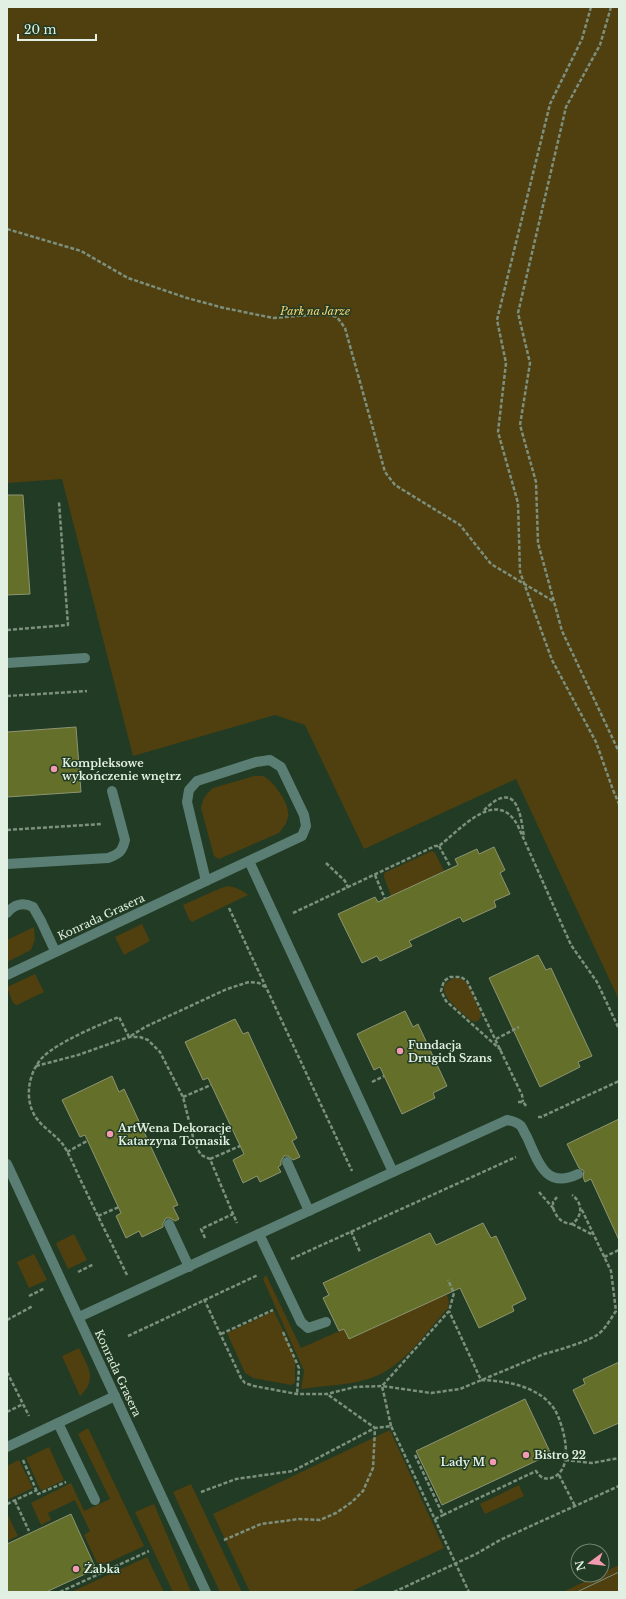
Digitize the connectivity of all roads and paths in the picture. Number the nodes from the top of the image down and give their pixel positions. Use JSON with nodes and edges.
{"nodes":[{"id":1,"x":590,"y":7,"type":"edge"},
{"id":2,"x":611,"y":7,"type":"edge"},
{"id":3,"x":7,"y":229,"type":"edge"},
{"id":4,"x":59,"y":502,"type":"dead end"},
{"id":5,"x":525,"y":584,"type":"junction"},
{"id":6,"x":554,"y":601,"type":"junction"},
{"id":7,"x":7,"y":630,"type":"edge"},
{"id":8,"x":85,"y":658,"type":"dead end"},
{"id":9,"x":7,"y":663,"type":"edge"},
{"id":10,"x":86,"y":691,"type":"dead end"},
{"id":11,"x":7,"y":696,"type":"edge"},
{"id":12,"x":619,"y":752,"type":"edge"},
{"id":13,"x":112,"y":791,"type":"dead end"},
{"id":14,"x":619,"y":804,"type":"edge"},
{"id":15,"x":480,"y":813,"type":"junction"},
{"id":16,"x":121,"y":824,"type":"junction"},
{"id":17,"x":7,"y":830,"type":"edge"},
{"id":18,"x":525,"y":842,"type":"junction"},
{"id":19,"x":439,"y":846,"type":"junction"},
{"id":20,"x":249,"y":861,"type":"junction"},
{"id":21,"x":326,"y":863,"type":"dead end"},
{"id":22,"x":7,"y":864,"type":"edge"},
{"id":23,"x":450,"y":866,"type":"dead end"},
{"id":24,"x":375,"y":875,"type":"junction"},
{"id":25,"x":206,"y":881,"type":"junction"},
{"id":26,"x":348,"y":888,"type":"junction"},
{"id":27,"x":385,"y":899,"type":"dead end"},
{"id":28,"x":229,"y":908,"type":"dead end"},
{"id":29,"x":7,"y":913,"type":"edge"},
{"id":30,"x":294,"y":913,"type":"dead end"},
{"id":31,"x":55,"y":951,"type":"junction"},
{"id":32,"x":7,"y":975,"type":"edge"},
{"id":33,"x":266,"y":987,"type":"junction"},
{"id":34,"x":519,"y":1027,"type":"dead end"},
{"id":35,"x":619,"y":1029,"type":"edge"},
{"id":36,"x":129,"y":1037,"type":"junction"},
{"id":37,"x":496,"y":1039,"type":"junction"},
{"id":38,"x":501,"y":1050,"type":"junction"},
{"id":39,"x":36,"y":1066,"type":"junction"},
{"id":40,"x":619,"y":1081,"type":"edge"},
{"id":41,"x":211,"y":1084,"type":"dead end"},
{"id":42,"x":183,"y":1097,"type":"junction"},
{"id":43,"x":517,"y":1102,"type":"dead end"},
{"id":44,"x":523,"y":1102,"type":"junction"},
{"id":45,"x":530,"y":1111,"type":"dead end"},
{"id":46,"x":534,"y":1115,"type":"dead end"},
{"id":47,"x":88,"y":1141,"type":"dead end"},
{"id":48,"x":240,"y":1146,"type":"dead end"},
{"id":49,"x":67,"y":1152,"type":"junction"},
{"id":50,"x":518,"y":1156,"type":"dead end"},
{"id":51,"x":210,"y":1159,"type":"junction"},
{"id":52,"x":287,"y":1162,"type":"dead end"},
{"id":53,"x":7,"y":1164,"type":"edge"},
{"id":54,"x":393,"y":1172,"type":"junction"},
{"id":55,"x":578,"y":1174,"type":"dead end"},
{"id":56,"x":355,"y":1178,"type":"dead end"},
{"id":57,"x":536,"y":1189,"type":"dead end"},
{"id":58,"x":562,"y":1193,"type":"dead end"},
{"id":59,"x":569,"y":1193,"type":"dead end"},
{"id":60,"x":119,"y":1207,"type":"dead end"},
{"id":61,"x":553,"y":1208,"type":"junction"},
{"id":62,"x":581,"y":1208,"type":"junction"},
{"id":63,"x":309,"y":1211,"type":"junction"},
{"id":64,"x":233,"y":1214,"type":"junction"},
{"id":65,"x":98,"y":1216,"type":"junction"},
{"id":66,"x":169,"y":1224,"type":"dead end"},
{"id":67,"x":572,"y":1224,"type":"junction"},
{"id":68,"x":239,"y":1226,"type":"dead end"},
{"id":69,"x":351,"y":1231,"type":"junction"},
{"id":70,"x":259,"y":1234,"type":"junction"},
{"id":71,"x":594,"y":1235,"type":"junction"},
{"id":72,"x":207,"y":1241,"type":"dead end"},
{"id":73,"x":619,"y":1250,"type":"edge"},
{"id":74,"x":360,"y":1252,"type":"dead end"},
{"id":75,"x":604,"y":1257,"type":"junction"},
{"id":76,"x":94,"y":1264,"type":"dead end"},
{"id":77,"x":275,"y":1266,"type":"junction"},
{"id":78,"x":189,"y":1267,"type":"junction"},
{"id":79,"x":76,"y":1273,"type":"dead end"},
{"id":80,"x":257,"y":1275,"type":"junction"},
{"id":81,"x":128,"y":1276,"type":"dead end"},
{"id":82,"x":448,"y":1280,"type":"dead end"},
{"id":83,"x":260,"y":1282,"type":"dead end"},
{"id":84,"x":49,"y":1286,"type":"dead end"},
{"id":85,"x":29,"y":1296,"type":"dead end"},
{"id":86,"x":204,"y":1300,"type":"junction"},
{"id":87,"x":270,"y":1303,"type":"dead end"},
{"id":88,"x":33,"y":1306,"type":"dead end"},
{"id":89,"x":273,"y":1310,"type":"junction"},
{"id":90,"x":449,"y":1311,"type":"junction"},
{"id":91,"x":276,"y":1317,"type":"dead end"},
{"id":92,"x":79,"y":1318,"type":"junction"},
{"id":93,"x":7,"y":1320,"type":"edge"},
{"id":94,"x":326,"y":1322,"type":"dead end"},
{"id":95,"x":283,"y":1332,"type":"dead end"},
{"id":96,"x":221,"y":1334,"type":"junction"},
{"id":97,"x":128,"y":1336,"type":"dead end"},
{"id":98,"x":7,"y":1372,"type":"edge"},
{"id":99,"x":481,"y":1380,"type":"junction"},
{"id":100,"x":382,"y":1386,"type":"junction"},
{"id":101,"x":297,"y":1394,"type":"junction"},
{"id":102,"x":327,"y":1394,"type":"junction"},
{"id":103,"x":115,"y":1396,"type":"junction"},
{"id":104,"x":23,"y":1404,"type":"dead end"},
{"id":105,"x":58,"y":1423,"type":"junction"},
{"id":106,"x":391,"y":1426,"type":"junction"},
{"id":107,"x":375,"y":1428,"type":"junction"},
{"id":108,"x":7,"y":1447,"type":"edge"},
{"id":109,"x":415,"y":1455,"type":"dead end"},
{"id":110,"x":21,"y":1456,"type":"dead end"},
{"id":111,"x":619,"y":1458,"type":"edge"},
{"id":112,"x":565,"y":1460,"type":"junction"},
{"id":113,"x":559,"y":1475,"type":"junction"},
{"id":114,"x":69,"y":1480,"type":"dead end"},
{"id":115,"x":619,"y":1486,"type":"edge"},
{"id":116,"x":37,"y":1490,"type":"junction"},
{"id":117,"x":201,"y":1492,"type":"dead end"},
{"id":118,"x":95,"y":1500,"type":"dead end"},
{"id":119,"x":15,"y":1501,"type":"junction"},
{"id":120,"x":7,"y":1504,"type":"edge"},
{"id":121,"x":575,"y":1506,"type":"junction"},
{"id":122,"x":443,"y":1515,"type":"junction"},
{"id":123,"x":435,"y":1519,"type":"junction"},
{"id":124,"x":29,"y":1531,"type":"dead end"},
{"id":125,"x":224,"y":1540,"type":"dead end"},
{"id":126,"x":149,"y":1551,"type":"dead end"},
{"id":127,"x":456,"y":1563,"type":"junction"},
{"id":128,"x":60,"y":1592,"type":"edge"},
{"id":129,"x":206,"y":1592,"type":"edge"},
{"id":130,"x":394,"y":1592,"type":"edge"},
{"id":131,"x":469,"y":1592,"type":"edge"}],
"edges":[{"from":1,"to":5,"type":"path"},
{"from":2,"to":6,"type":"path"},
{"from":3,"to":5,"type":"path"},
{"from":4,"to":7,"type":"path"},
{"from":5,"to":6,"type":"path"},
{"from":5,"to":14,"type":"path"},
{"from":6,"to":12,"type":"path"},
{"from":8,"to":9,"type":"street"},
{"from":10,"to":11,"type":"path"},
{"from":13,"to":16,"type":"street"},
{"from":15,"to":18,"type":"path"},
{"from":15,"to":18,"type":"path"},
{"from":15,"to":19,"type":"path"},
{"from":16,"to":17,"type":"path"},
{"from":16,"to":22,"type":"street"},
{"from":18,"to":35,"type":"path"},
{"from":19,"to":23,"type":"path"},
{"from":19,"to":24,"type":"path"},
{"from":20,"to":25,"type":"street","name":"Konrada Grasera"},
{"from":20,"to":25,"type":"street","name":"Konrada Grasera"},
{"from":20,"to":54,"type":"street"},
{"from":21,"to":26,"type":"path"},
{"from":24,"to":26,"type":"path"},
{"from":24,"to":27,"type":"path"},
{"from":25,"to":31,"type":"street","name":"Konrada Grasera"},
{"from":26,"to":30,"type":"path"},
{"from":28,"to":33,"type":"path"},
{"from":29,"to":31,"type":"street"},
{"from":31,"to":32,"type":"street","name":"Konrada Grasera"},
{"from":33,"to":36,"type":"path"},
{"from":33,"to":56,"type":"path"},
{"from":34,"to":37,"type":"path"},
{"from":36,"to":39,"type":"path"},
{"from":36,"to":39,"type":"path"},
{"from":36,"to":42,"type":"path"},
{"from":37,"to":38,"type":"path"},
{"from":37,"to":38,"type":"path"},
{"from":38,"to":44,"type":"path"},
{"from":39,"to":49,"type":"path"},
{"from":40,"to":46,"type":"path"},
{"from":41,"to":42,"type":"path"},
{"from":42,"to":51,"type":"path"},
{"from":43,"to":44,"type":"path"},
{"from":44,"to":45,"type":"path"},
{"from":47,"to":49,"type":"path"},
{"from":48,"to":51,"type":"path"},
{"from":49,"to":65,"type":"path"},
{"from":50,"to":69,"type":"path"},
{"from":51,"to":64,"type":"path"},
{"from":52,"to":63,"type":"street"},
{"from":53,"to":92,"type":"street","name":"Konrada Grasera"},
{"from":54,"to":55,"type":"street"},
{"from":54,"to":63,"type":"street"},
{"from":57,"to":61,"type":"path"},
{"from":58,"to":61,"type":"path"},
{"from":59,"to":62,"type":"path"},
{"from":60,"to":65,"type":"path"},
{"from":61,"to":67,"type":"path"},
{"from":62,"to":67,"type":"path"},
{"from":62,"to":71,"type":"path"},
{"from":63,"to":70,"type":"street"},
{"from":64,"to":68,"type":"path"},
{"from":64,"to":72,"type":"path"},
{"from":65,"to":81,"type":"path"},
{"from":66,"to":78,"type":"street"},
{"from":67,"to":71,"type":"path"},
{"from":69,"to":74,"type":"path"},
{"from":69,"to":77,"type":"path"},
{"from":70,"to":77,"type":"street"},
{"from":70,"to":78,"type":"street"},
{"from":71,"to":75,"type":"path"},
{"from":73,"to":75,"type":"path"},
{"from":75,"to":99,"type":"path"},
{"from":76,"to":79,"type":"path"},
{"from":77,"to":80,"type":"path"},
{"from":77,"to":94,"type":"street"},
{"from":78,"to":92,"type":"street"},
{"from":80,"to":83,"type":"path"},
{"from":80,"to":86,"type":"path"},
{"from":82,"to":90,"type":"path"},
{"from":84,"to":85,"type":"path"},
{"from":86,"to":96,"type":"path"},
{"from":86,"to":97,"type":"path"},
{"from":87,"to":89,"type":"path"},
{"from":88,"to":93,"type":"path"},
{"from":89,"to":91,"type":"path"},
{"from":89,"to":96,"type":"path"},
{"from":90,"to":99,"type":"path"},
{"from":90,"to":100,"type":"path"},
{"from":92,"to":103,"type":"street","name":"Konrada Grasera"},
{"from":95,"to":101,"type":"path"},
{"from":96,"to":101,"type":"path"},
{"from":98,"to":104,"type":"path"},
{"from":99,"to":100,"type":"path"},
{"from":99,"to":112,"type":"path"},
{"from":100,"to":102,"type":"path"},
{"from":100,"to":106,"type":"path"},
{"from":101,"to":102,"type":"path"},
{"from":102,"to":107,"type":"path"},
{"from":103,"to":105,"type":"street"},
{"from":103,"to":129,"type":"street","name":"Konrada Grasera"},
{"from":105,"to":108,"type":"street"},
{"from":105,"to":118,"type":"street"},
{"from":106,"to":107,"type":"path"},
{"from":106,"to":123,"type":"path"},
{"from":107,"to":117,"type":"path"},
{"from":107,"to":125,"type":"path"},
{"from":109,"to":122,"type":"path"},
{"from":110,"to":116,"type":"path"},
{"from":111,"to":112,"type":"path"},
{"from":112,"to":113,"type":"path"},
{"from":113,"to":121,"type":"path"},
{"from":113,"to":122,"type":"path"},
{"from":114,"to":116,"type":"path"},
{"from":115,"to":121,"type":"path"},
{"from":116,"to":119,"type":"path"},
{"from":119,"to":120,"type":"path"},
{"from":119,"to":124,"type":"path"},
{"from":121,"to":127,"type":"path"},
{"from":122,"to":123,"type":"path"},
{"from":123,"to":127,"type":"path"},
{"from":126,"to":128,"type":"path"},
{"from":127,"to":130,"type":"path"},
{"from":127,"to":131,"type":"path"}]}
